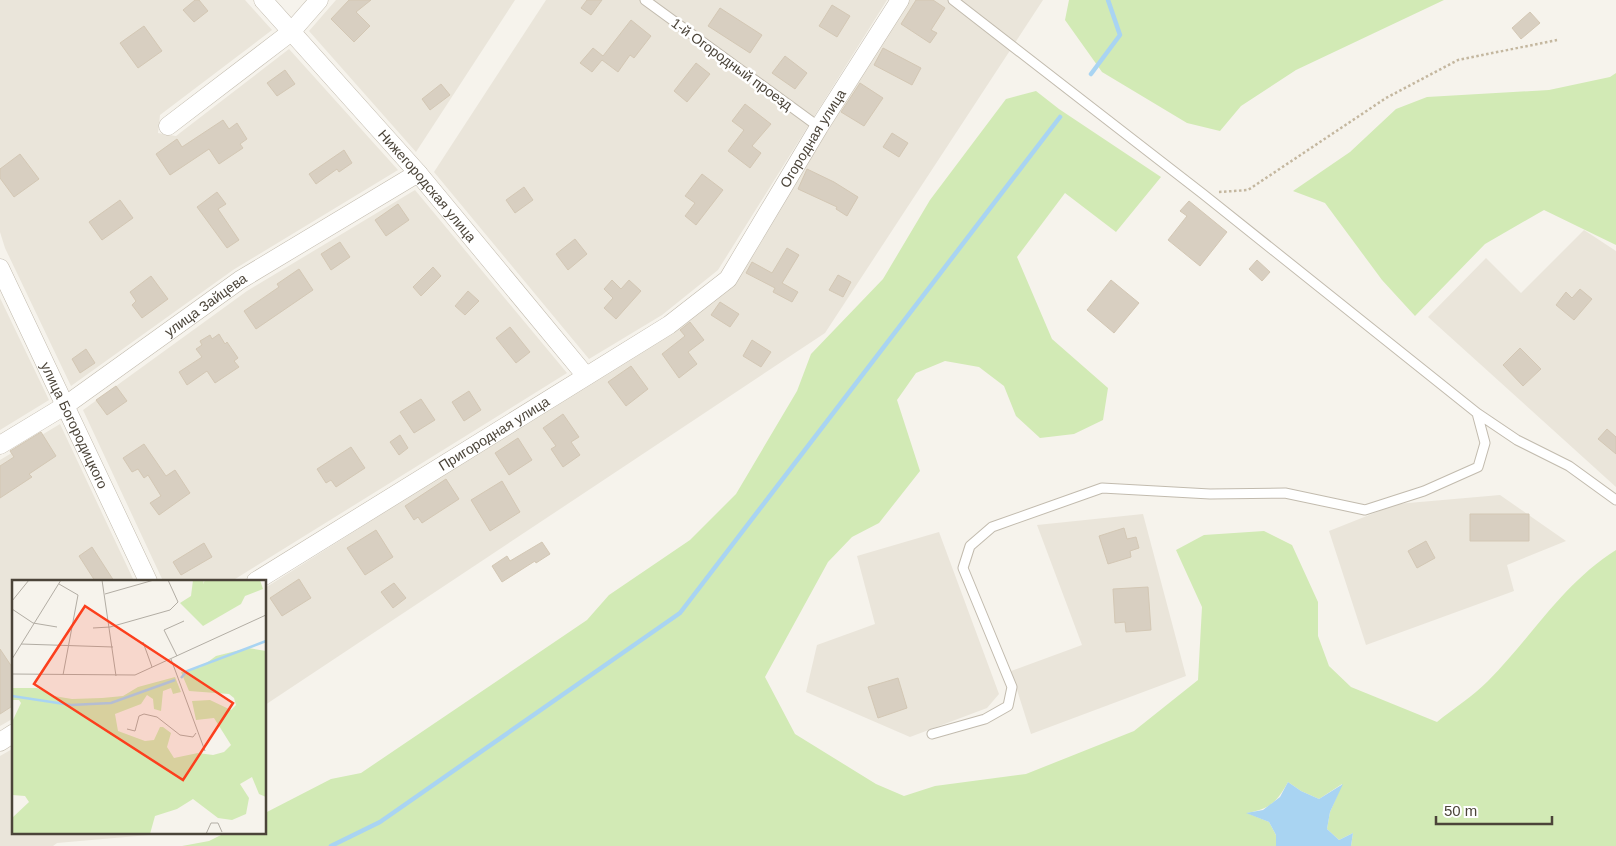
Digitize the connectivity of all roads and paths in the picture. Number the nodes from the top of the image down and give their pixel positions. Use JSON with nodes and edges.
{"nodes":[{"id":1,"x":262,"y":0,"type":"edge"},
{"id":2,"x":319,"y":0,"type":"edge"},
{"id":3,"x":645,"y":0,"type":"edge"},
{"id":4,"x":900,"y":0,"type":"edge"},
{"id":5,"x":953,"y":0,"type":"edge"},
{"id":6,"x":291,"y":32,"type":"junction"},
{"id":7,"x":1557,"y":40,"type":"dead end"},
{"id":8,"x":168,"y":126,"type":"dead end"},
{"id":9,"x":819,"y":128,"type":"junction"},
{"id":10,"x":418,"y":173,"type":"junction"},
{"id":11,"x":1203,"y":194,"type":"junction"},
{"id":12,"x":0,"y":268,"type":"edge"},
{"id":13,"x":728,"y":279,"type":"joint"},
{"id":14,"x":586,"y":376,"type":"junction"},
{"id":15,"x":66,"y":405,"type":"junction"},
{"id":16,"x":1478,"y":413,"type":"junction"},
{"id":17,"x":0,"y":445,"type":"edge"},
{"id":18,"x":1616,"y":500,"type":"edge"},
{"id":19,"x":148,"y":580,"type":"edge"},
{"id":20,"x":258,"y":580,"type":"edge"},
{"id":21,"x":12,"y":734,"type":"edge"},
{"id":22,"x":932,"y":734,"type":"dead end"},
{"id":23,"x":0,"y":742,"type":"edge"}],
"edges":[{"from":1,"to":6,"type":"street","name":"Нижегородская улица"},
{"from":2,"to":6,"type":"street"},
{"from":3,"to":9,"type":"lane","name":"1-й Огородный проезд"},
{"from":4,"to":9,"type":"street","name":"Огородная улица"},
{"from":5,"to":11,"type":"lane"},
{"from":6,"to":8,"type":"street"},
{"from":6,"to":10,"type":"street","name":"Нижегородская улица"},
{"from":7,"to":11,"type":"path"},
{"from":9,"to":13,"type":"street","name":"Огородная улица"},
{"from":10,"to":14,"type":"street","name":"Нижегородская улица"},
{"from":10,"to":15,"type":"street","name":"улица Зайцева"},
{"from":11,"to":16,"type":"lane"},
{"from":12,"to":15,"type":"street","name":"улица Богородицкого"},
{"from":13,"to":14,"type":"street","name":"Пригородная улица"},
{"from":14,"to":20,"type":"street","name":"Пригородная улица"},
{"from":15,"to":17,"type":"street","name":"улица Зайцева"},
{"from":15,"to":19,"type":"street","name":"улица Богородицкого"},
{"from":16,"to":18,"type":"lane"},
{"from":16,"to":22,"type":"lane"},
{"from":21,"to":23,"type":"street"}]}
